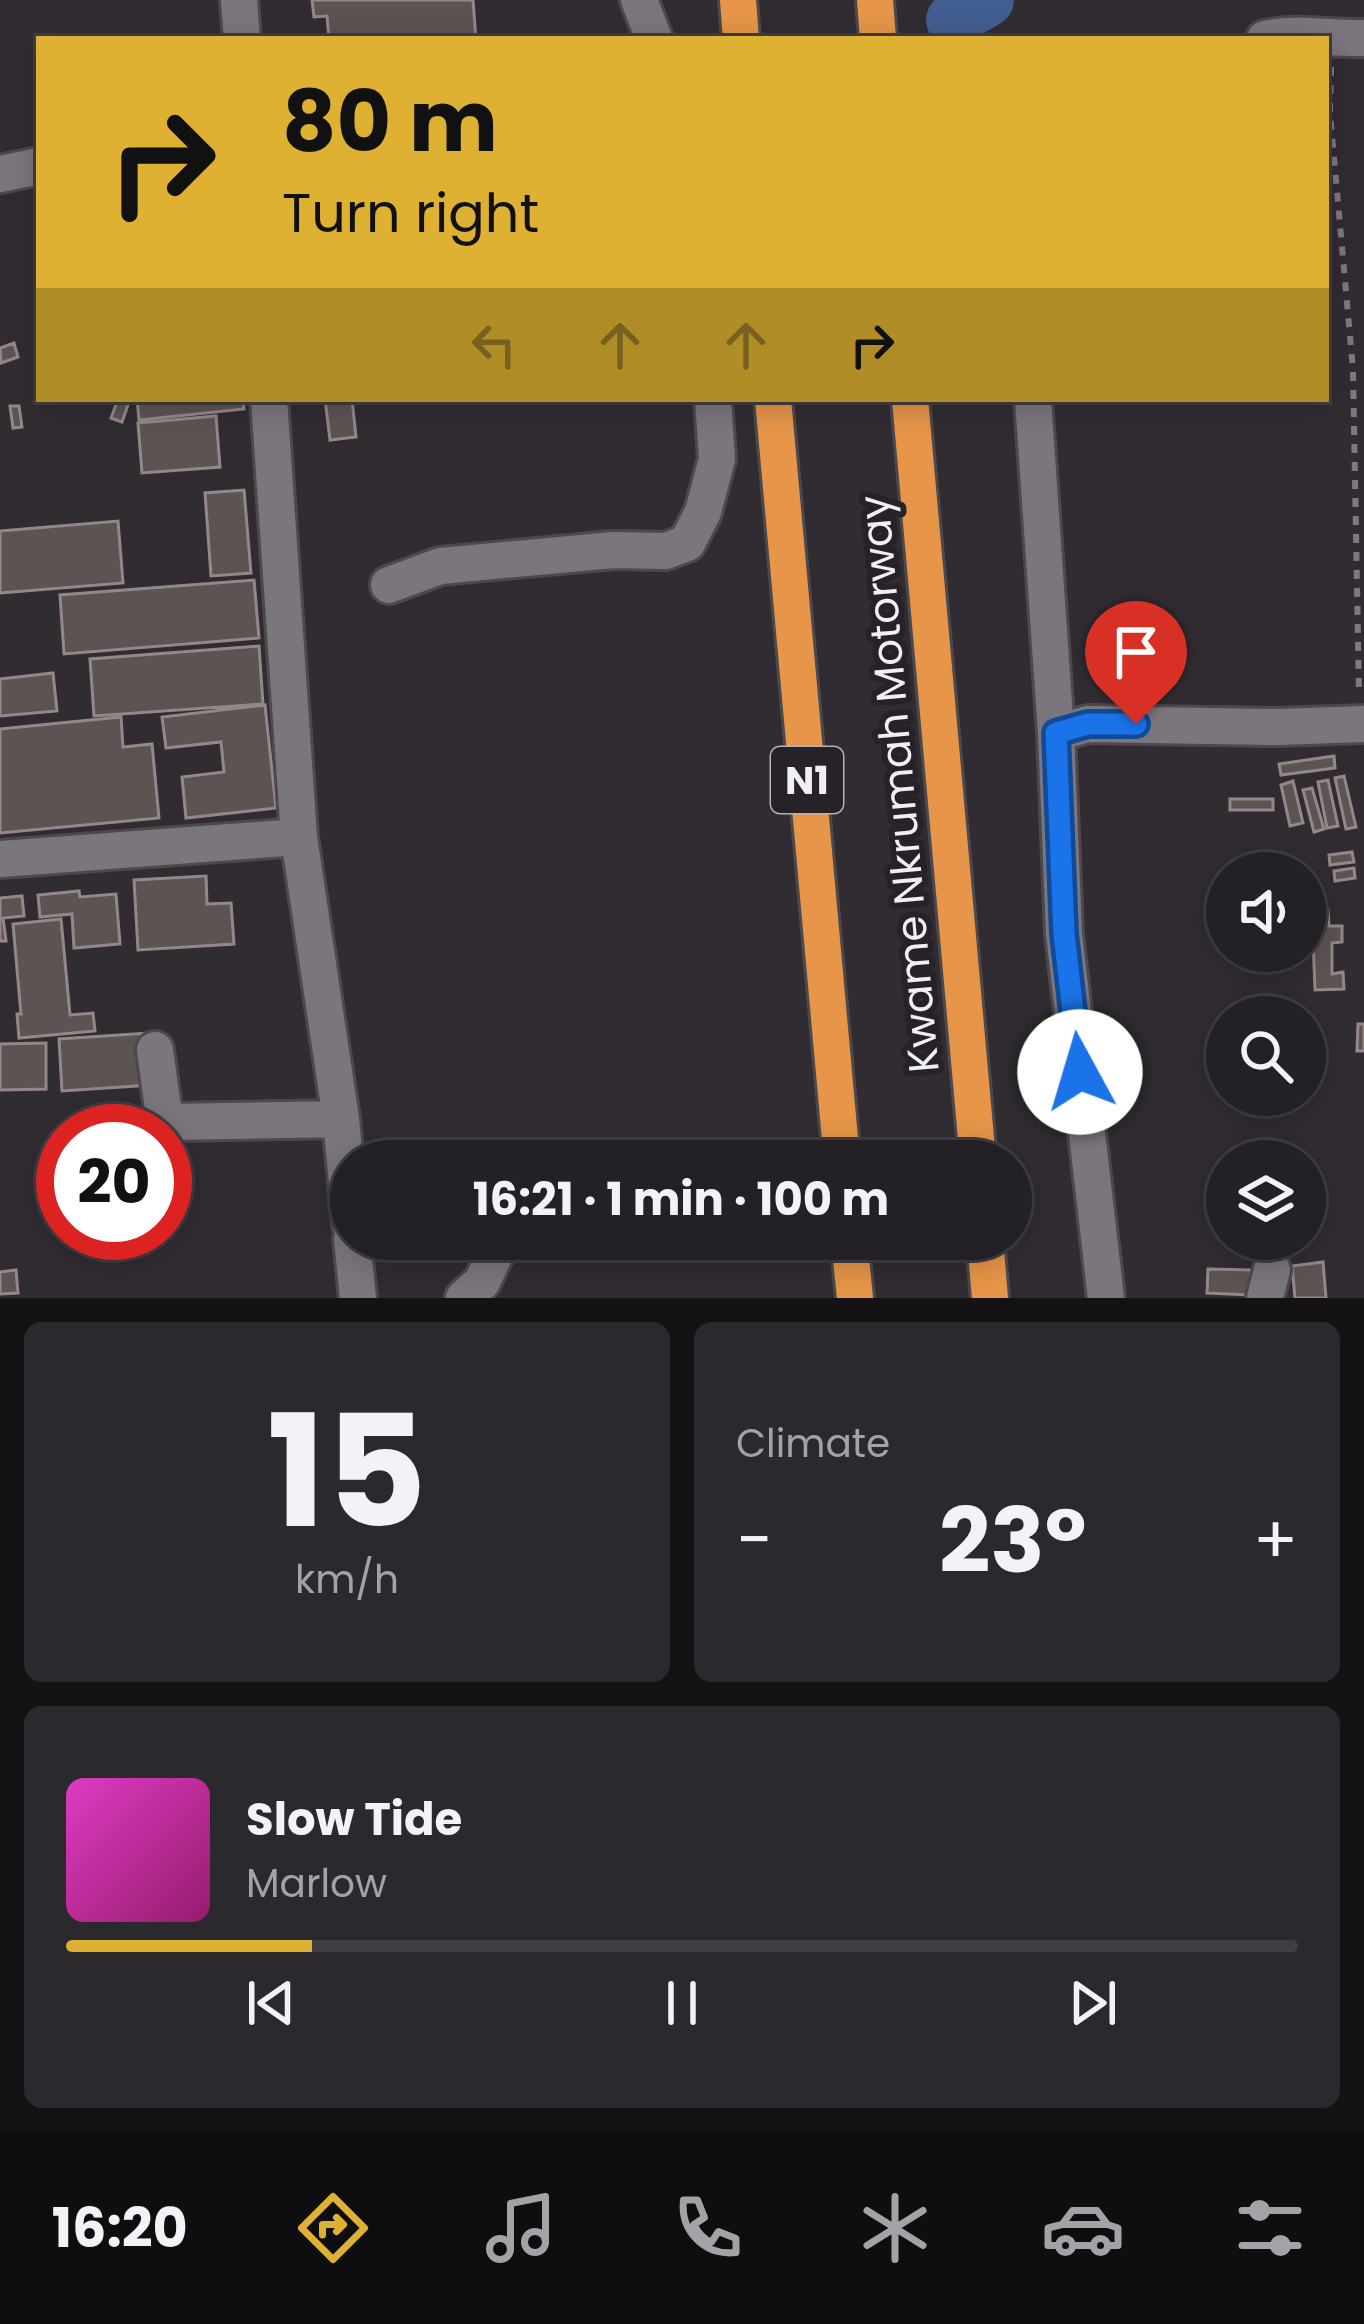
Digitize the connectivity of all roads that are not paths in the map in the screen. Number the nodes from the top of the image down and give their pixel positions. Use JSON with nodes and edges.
{"nodes":[{"id":1,"x":239,"y":0,"type":"edge"},
{"id":2,"x":639,"y":0,"type":"edge"},
{"id":3,"x":738,"y":0,"type":"edge"},
{"id":4,"x":874,"y":0,"type":"edge"},
{"id":5,"x":242,"y":36,"type":"edge"},
{"id":6,"x":653,"y":36,"type":"edge"},
{"id":7,"x":741,"y":36,"type":"edge"},
{"id":8,"x":878,"y":36,"type":"edge"},
{"id":9,"x":1279,"y":36,"type":"edge"},
{"id":10,"x":1312,"y":36,"type":"edge"},
{"id":11,"x":36,"y":167,"type":"edge"},
{"id":12,"x":0,"y":174,"type":"edge"},
{"id":13,"x":269,"y":402,"type":"edge"},
{"id":14,"x":713,"y":402,"type":"edge"},
{"id":15,"x":773,"y":402,"type":"edge"},
{"id":16,"x":910,"y":402,"type":"edge"},
{"id":17,"x":1034,"y":402,"type":"edge"},
{"id":18,"x":389,"y":585,"type":"dead end"},
{"id":19,"x":1362,"y":724,"type":"edge"},
{"id":20,"x":1056,"y":733,"type":"junction"},
{"id":21,"x":299,"y":837,"type":"junction"},
{"id":22,"x":0,"y":859,"type":"edge"},
{"id":23,"x":155,"y":1050,"type":"dead end"},
{"id":24,"x":341,"y":1119,"type":"junction"},
{"id":25,"x":343,"y":1140,"type":"edge"},
{"id":26,"x":840,"y":1140,"type":"edge"},
{"id":27,"x":976,"y":1140,"type":"edge"},
{"id":28,"x":354,"y":1260,"type":"edge"},
{"id":29,"x":492,"y":1260,"type":"edge"},
{"id":30,"x":851,"y":1260,"type":"edge"},
{"id":31,"x":987,"y":1260,"type":"edge"},
{"id":32,"x":358,"y":1298,"type":"edge"},
{"id":33,"x":464,"y":1298,"type":"edge"},
{"id":34,"x":855,"y":1298,"type":"edge"},
{"id":35,"x":990,"y":1298,"type":"edge"},
{"id":36,"x":1106,"y":1298,"type":"edge"}],
"edges":[{"from":1,"to":5,"type":"lane"},
{"from":2,"to":6,"type":"lane"},
{"from":3,"to":7,"type":"highway"},
{"from":4,"to":8,"type":"highway"},
{"from":9,"to":10,"type":"lane"},
{"from":11,"to":12,"type":"lane"},
{"from":13,"to":21,"type":"lane"},
{"from":14,"to":18,"type":"lane"},
{"from":15,"to":26,"type":"highway","number":"N1"},
{"from":16,"to":27,"type":"highway","name":"Kwame Nkrumah Motorway"},
{"from":17,"to":20,"type":"lane"},
{"from":19,"to":20,"type":"lane"},
{"from":20,"to":36,"type":"lane"},
{"from":21,"to":22,"type":"lane"},
{"from":21,"to":24,"type":"lane"},
{"from":23,"to":24,"type":"lane"},
{"from":24,"to":25,"type":"lane"},
{"from":28,"to":32,"type":"lane"},
{"from":29,"to":33,"type":"lane"},
{"from":30,"to":34,"type":"highway"},
{"from":31,"to":35,"type":"highway"}]}
